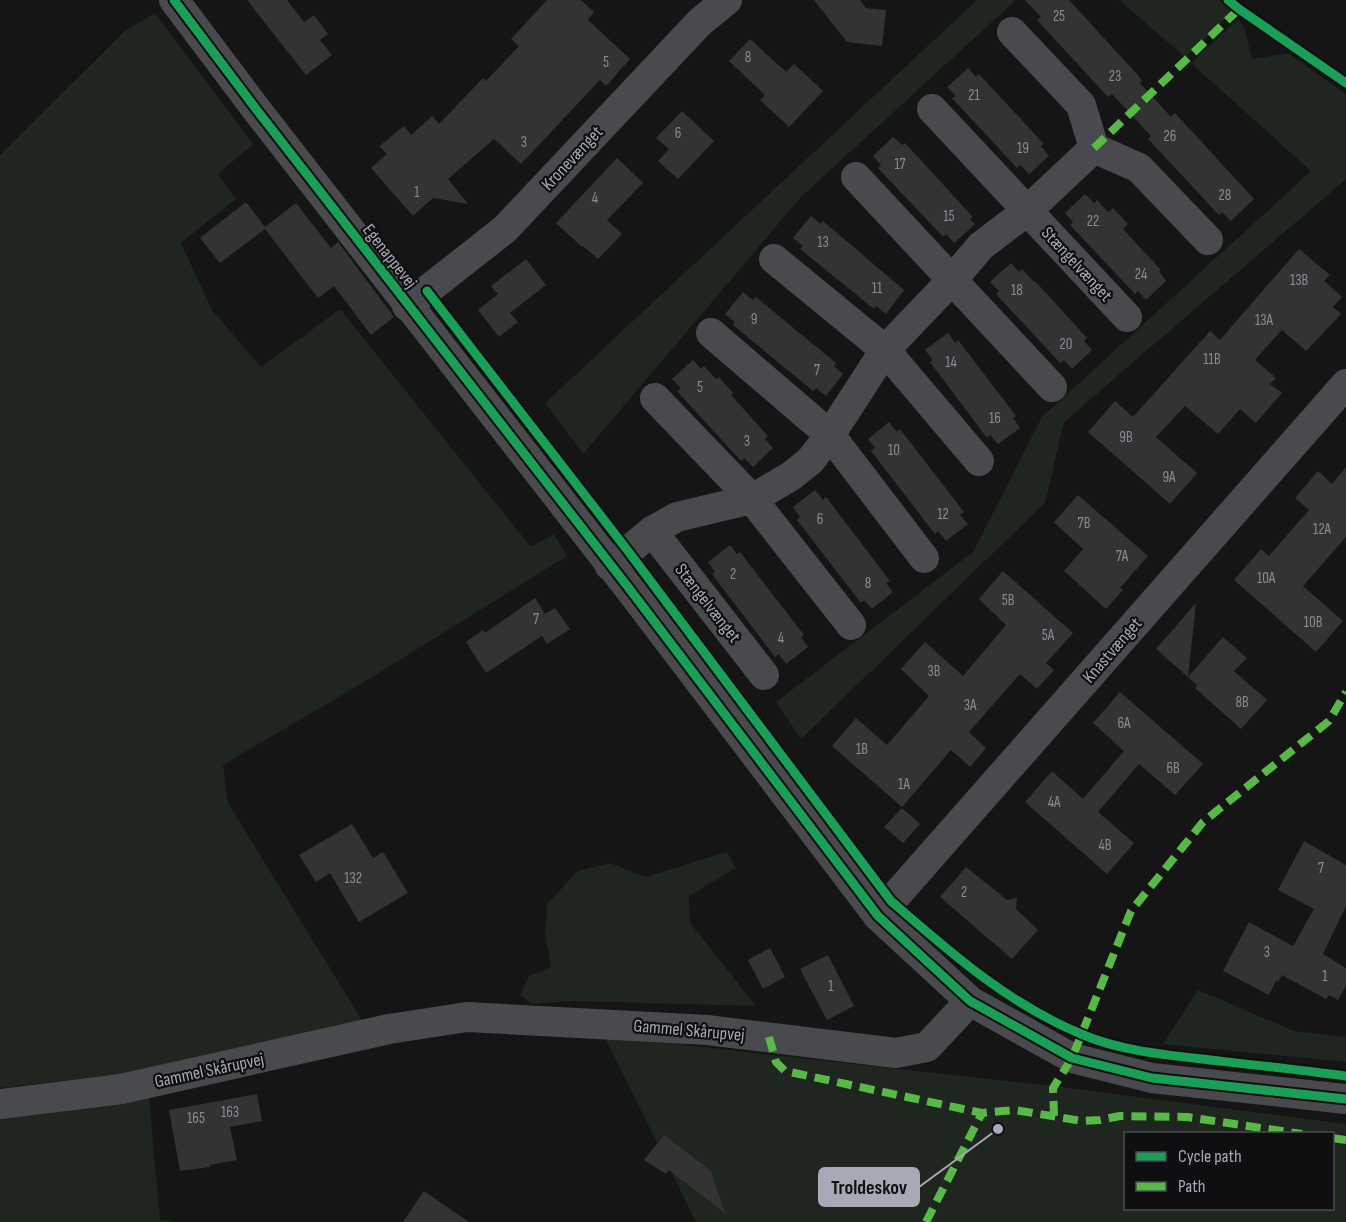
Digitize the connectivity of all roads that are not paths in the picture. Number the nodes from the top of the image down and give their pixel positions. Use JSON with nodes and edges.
{"nodes":[{"id":1,"x":727,"y":0,"type":"edge"},
{"id":2,"x":185,"y":4,"type":"edge"},
{"id":3,"x":1012,"y":32,"type":"dead end"},
{"id":4,"x":932,"y":109,"type":"dead end"},
{"id":5,"x":1094,"y":148,"type":"junction"},
{"id":6,"x":856,"y":177,"type":"dead end"},
{"id":7,"x":1027,"y":211,"type":"junction"},
{"id":8,"x":1208,"y":240,"type":"dead end"},
{"id":9,"x":774,"y":259,"type":"dead end"},
{"id":10,"x":952,"y":280,"type":"junction"},
{"id":11,"x":407,"y":306,"type":"junction"},
{"id":12,"x":1127,"y":317,"type":"dead end"},
{"id":13,"x":711,"y":333,"type":"dead end"},
{"id":14,"x":885,"y":350,"type":"junction"},
{"id":15,"x":1346,"y":384,"type":"edge"},
{"id":16,"x":1052,"y":387,"type":"dead end"},
{"id":17,"x":655,"y":398,"type":"dead end"},
{"id":18,"x":830,"y":435,"type":"junction"},
{"id":19,"x":979,"y":461,"type":"dead end"},
{"id":20,"x":752,"y":499,"type":"junction"},
{"id":21,"x":652,"y":531,"type":"junction"},
{"id":22,"x":924,"y":558,"type":"dead end"},
{"id":23,"x":610,"y":566,"type":"junction"},
{"id":24,"x":851,"y":625,"type":"dead end"},
{"id":25,"x":764,"y":675,"type":"dead end"},
{"id":26,"x":878,"y":916,"type":"junction"},
{"id":27,"x":970,"y":1001,"type":"junction"},
{"id":28,"x":1346,"y":1099,"type":"edge"},
{"id":29,"x":0,"y":1104,"type":"edge"}],
"edges":[{"from":1,"to":11,"type":"street","name":"Kronevænget"},
{"from":2,"to":11,"type":"street","name":"Egenappevej"},
{"from":3,"to":5,"type":"street"},
{"from":4,"to":7,"type":"street","name":"Stængelvænget"},
{"from":5,"to":7,"type":"street","name":"Stængelvænget"},
{"from":5,"to":8,"type":"street"},
{"from":6,"to":10,"type":"street"},
{"from":7,"to":10,"type":"street","name":"Stængelvænget"},
{"from":7,"to":12,"type":"street","name":"Stængelvænget"},
{"from":9,"to":14,"type":"street"},
{"from":10,"to":14,"type":"street","name":"Stængelvænget"},
{"from":10,"to":16,"type":"street"},
{"from":11,"to":23,"type":"street","name":"Egenappevej"},
{"from":13,"to":18,"type":"street"},
{"from":14,"to":18,"type":"street","name":"Stængelvænget"},
{"from":14,"to":19,"type":"street"},
{"from":15,"to":26,"type":"street","name":"Knastvænget"},
{"from":17,"to":20,"type":"street"},
{"from":18,"to":20,"type":"street","name":"Stængelvænget"},
{"from":18,"to":22,"type":"street"},
{"from":20,"to":21,"type":"street","name":"Stængelvænget"},
{"from":20,"to":24,"type":"street"},
{"from":21,"to":23,"type":"street","name":"Stængelvænget"},
{"from":21,"to":25,"type":"street","name":"Stængelvænget"},
{"from":23,"to":26,"type":"street","name":"Egenappevej"},
{"from":26,"to":27,"type":"street","name":"Egenappevej"},
{"from":27,"to":28,"type":"street"},
{"from":27,"to":29,"type":"street","name":"Gammel Skårupvej"}]}
